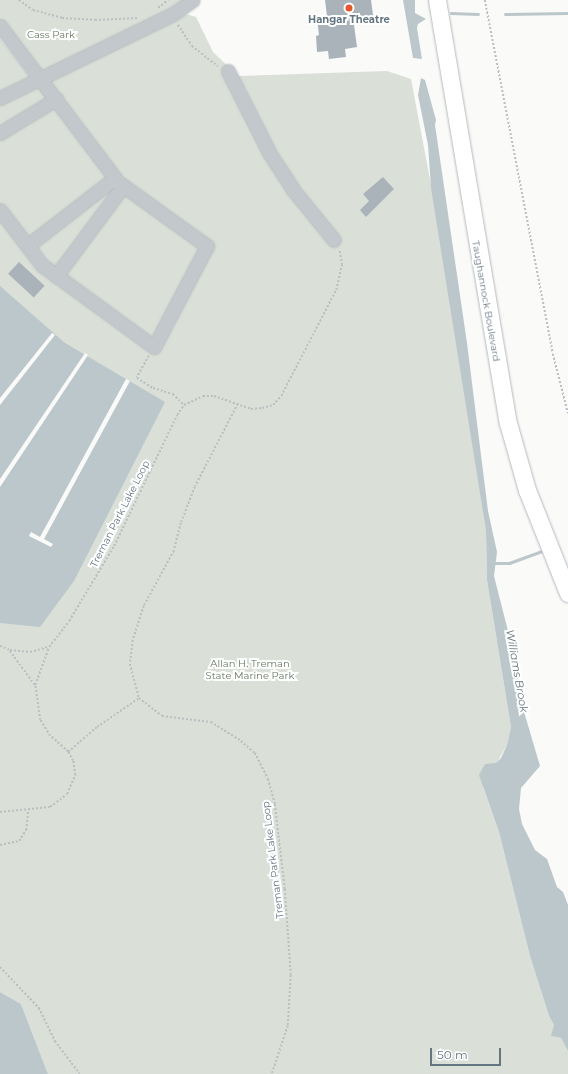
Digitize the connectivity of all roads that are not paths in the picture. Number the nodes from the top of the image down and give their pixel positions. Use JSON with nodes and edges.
{"nodes":[{"id":1,"x":192,"y":0,"type":"edge"},
{"id":2,"x":437,"y":0,"type":"edge"},
{"id":3,"x":0,"y":26,"type":"edge"},
{"id":4,"x":228,"y":71,"type":"road end"},
{"id":5,"x":40,"y":78,"type":"junction"},
{"id":6,"x":0,"y":98,"type":"edge"},
{"id":7,"x":56,"y":99,"type":"junction"},
{"id":8,"x":0,"y":133,"type":"edge"},
{"id":9,"x":119,"y":182,"type":"junction"},
{"id":10,"x":0,"y":210,"type":"edge"},
{"id":11,"x":334,"y":240,"type":"road end"},
{"id":12,"x":27,"y":246,"type":"junction"},
{"id":13,"x":56,"y":276,"type":"junction"},
{"id":14,"x":568,"y":593,"type":"edge"}],
"edges":[{"from":1,"to":5,"type":"street"},
{"from":2,"to":14,"type":"main road","name":"Taughannock Boulevard"},
{"from":3,"to":5,"type":"street"},
{"from":4,"to":11,"type":"street"},
{"from":5,"to":6,"type":"street"},
{"from":5,"to":7,"type":"street"},
{"from":7,"to":8,"type":"street"},
{"from":7,"to":9,"type":"street"},
{"from":9,"to":12,"type":"street"},
{"from":9,"to":13,"type":"street"},
{"from":9,"to":13,"type":"street"},
{"from":10,"to":12,"type":"street"},
{"from":12,"to":13,"type":"street"}]}
